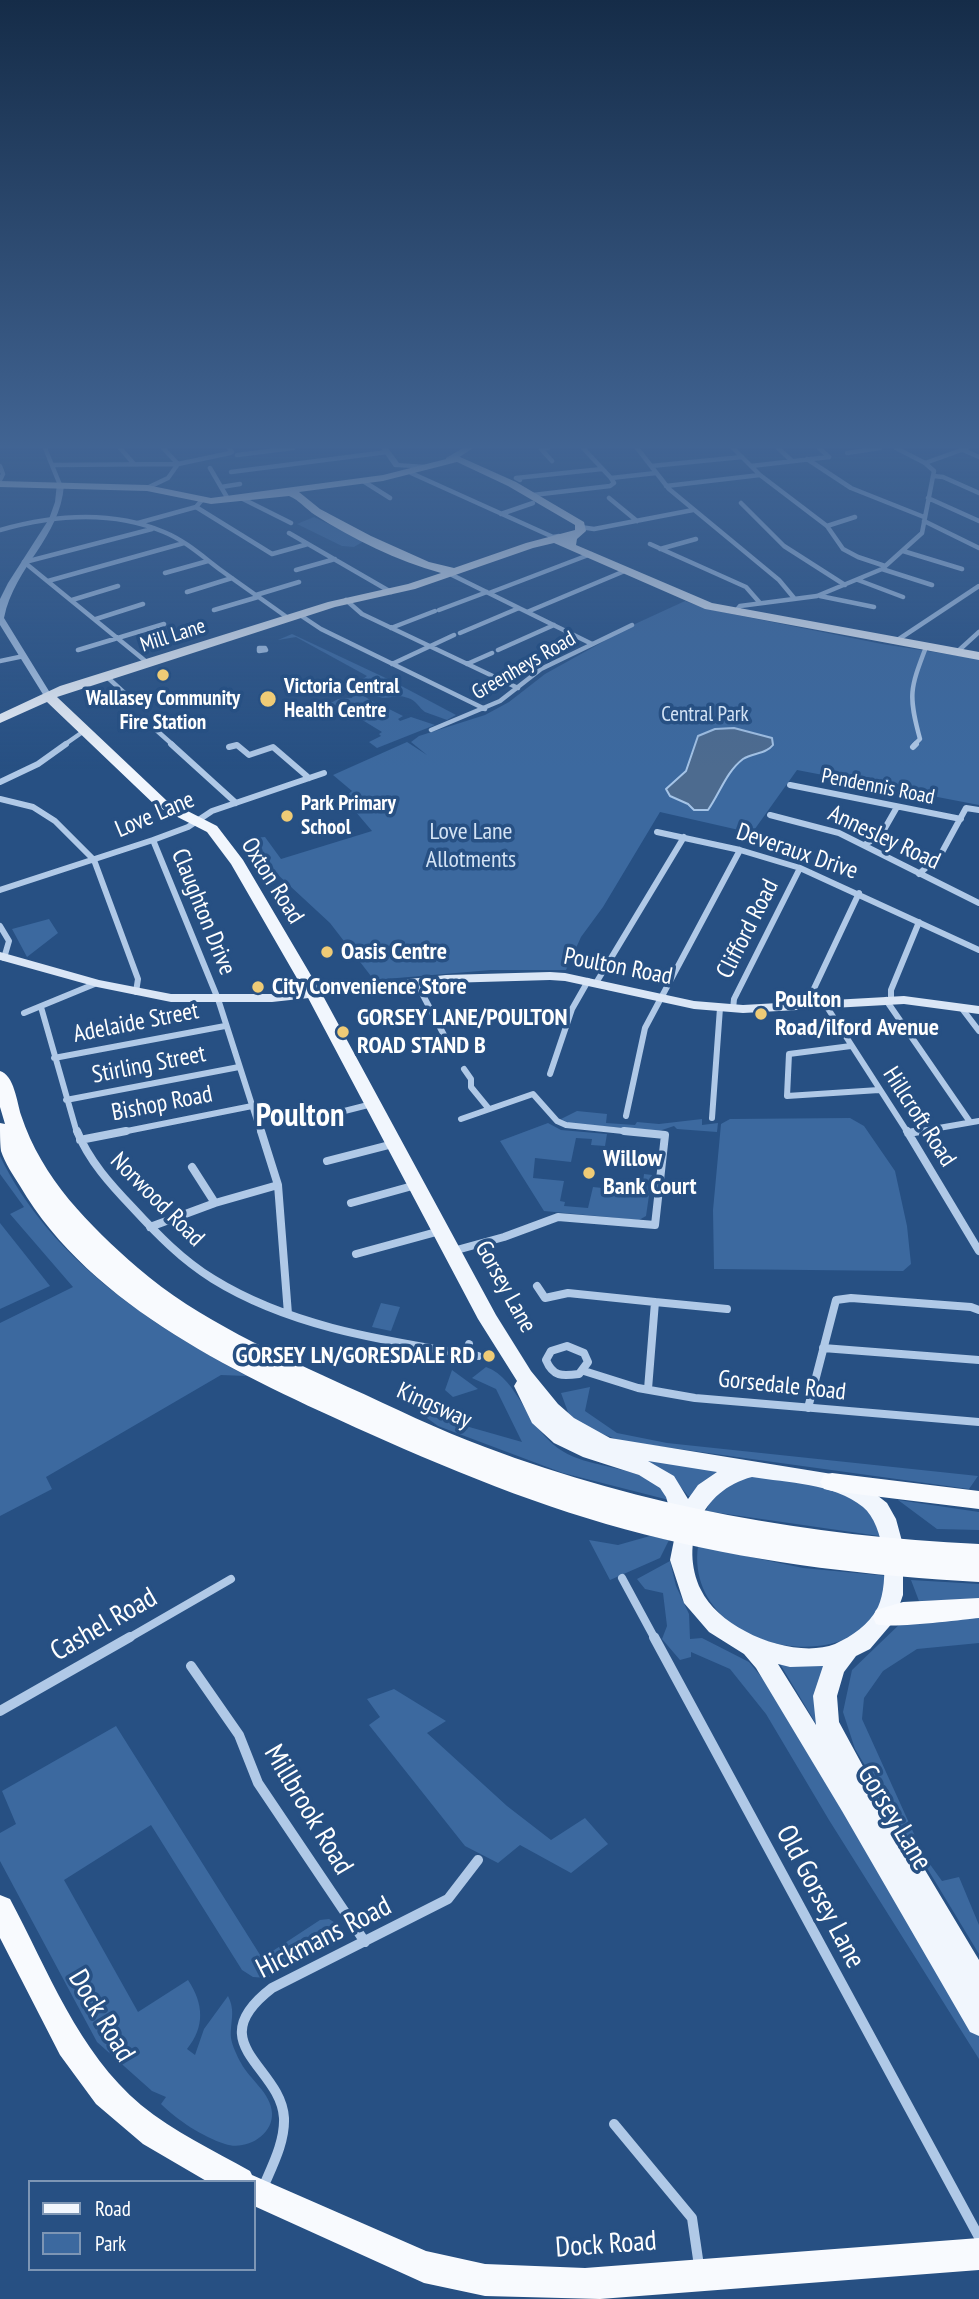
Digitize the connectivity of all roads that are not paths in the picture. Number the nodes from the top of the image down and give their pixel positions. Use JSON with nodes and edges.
{"nodes":[{"id":1,"x":29,"y":555,"type":"edge"},
{"id":2,"x":50,"y":555,"type":"edge"},
{"id":3,"x":140,"y":555,"type":"edge"},
{"id":4,"x":200,"y":555,"type":"edge"},
{"id":5,"x":329,"y":555,"type":"edge"},
{"id":6,"x":397,"y":555,"type":"edge"},
{"id":7,"x":505,"y":555,"type":"edge"},
{"id":8,"x":588,"y":555,"type":"edge"},
{"id":9,"x":594,"y":555,"type":"edge"},
{"id":10,"x":674,"y":555,"type":"edge"},
{"id":11,"x":749,"y":555,"type":"edge"},
{"id":12,"x":799,"y":555,"type":"edge"},
{"id":13,"x":856,"y":555,"type":"edge"},
{"id":14,"x":898,"y":555,"type":"edge"},
{"id":15,"x":917,"y":555,"type":"edge"},
{"id":16,"x":335,"y":559,"type":"junction"},
{"id":17,"x":208,"y":561,"type":"junction"},
{"id":18,"x":24,"y":562,"type":"junction"},
{"id":19,"x":884,"y":568,"type":"junction"},
{"id":20,"x":962,"y":569,"type":"dead end"},
{"id":21,"x":296,"y":570,"type":"dead end"},
{"id":22,"x":627,"y":570,"type":"junction"},
{"id":23,"x":164,"y":573,"type":"dead end"},
{"id":24,"x":455,"y":573,"type":"junction"},
{"id":25,"x":434,"y":575,"type":"junction"},
{"id":26,"x":232,"y":578,"type":"junction"},
{"id":27,"x":858,"y":580,"type":"junction"},
{"id":28,"x":48,"y":581,"type":"junction"},
{"id":29,"x":299,"y":582,"type":"dead end"},
{"id":30,"x":932,"y":585,"type":"dead end"},
{"id":31,"x":118,"y":586,"type":"dead end"},
{"id":32,"x":845,"y":586,"type":"junction"},
{"id":33,"x":979,"y":586,"type":"edge"},
{"id":34,"x":187,"y":592,"type":"dead end"},
{"id":35,"x":391,"y":592,"type":"junction"},
{"id":36,"x":488,"y":592,"type":"junction"},
{"id":37,"x":257,"y":596,"type":"junction"},
{"id":38,"x":817,"y":596,"type":"junction"},
{"id":39,"x":903,"y":597,"type":"dead end"},
{"id":40,"x":794,"y":598,"type":"junction"},
{"id":41,"x":72,"y":600,"type":"junction"},
{"id":42,"x":346,"y":600,"type":"junction"},
{"id":43,"x":769,"y":602,"type":"junction"},
{"id":44,"x":143,"y":604,"type":"dead end"},
{"id":45,"x":874,"y":607,"type":"dead end"},
{"id":46,"x":519,"y":608,"type":"junction"},
{"id":47,"x":760,"y":609,"type":"junction"},
{"id":48,"x":215,"y":610,"type":"dead end"},
{"id":49,"x":0,"y":611,"type":"edge"},
{"id":50,"x":527,"y":612,"type":"junction"},
{"id":51,"x":294,"y":617,"type":"junction"},
{"id":52,"x":96,"y":619,"type":"junction"},
{"id":53,"x":1,"y":622,"type":"edge"},
{"id":54,"x":164,"y":624,"type":"dead end"},
{"id":55,"x":554,"y":625,"type":"junction"},
{"id":56,"x":632,"y":625,"type":"dead end"},
{"id":57,"x":391,"y":628,"type":"junction"},
{"id":58,"x":979,"y":632,"type":"edge"},
{"id":59,"x":119,"y":638,"type":"junction"},
{"id":60,"x":896,"y":641,"type":"junction"},
{"id":61,"x":592,"y":644,"type":"junction"},
{"id":62,"x":430,"y":647,"type":"junction"},
{"id":63,"x":926,"y":647,"type":"junction"},
{"id":64,"x":78,"y":650,"type":"dead end"},
{"id":65,"x":957,"y":652,"type":"junction"},
{"id":66,"x":24,"y":656,"type":"junction"},
{"id":67,"x":979,"y":656,"type":"edge"},
{"id":68,"x":0,"y":661,"type":"edge"},
{"id":69,"x":149,"y":663,"type":"junction"},
{"id":70,"x":392,"y":664,"type":"junction"},
{"id":71,"x":467,"y":664,"type":"junction"},
{"id":72,"x":107,"y":677,"type":"junction"},
{"id":73,"x":518,"y":688,"type":"junction"},
{"id":74,"x":48,"y":696,"type":"junction"},
{"id":75,"x":130,"y":698,"type":"junction"},
{"id":76,"x":138,"y":698,"type":"dead end"},
{"id":77,"x":124,"y":702,"type":"dead end"},
{"id":78,"x":485,"y":709,"type":"junction"},
{"id":79,"x":0,"y":719,"type":"edge"},
{"id":80,"x":431,"y":730,"type":"dead end"},
{"id":81,"x":84,"y":731,"type":"junction"},
{"id":82,"x":147,"y":736,"type":"dead end"},
{"id":83,"x":229,"y":747,"type":"dead end"},
{"id":84,"x":913,"y":747,"type":"dead end"},
{"id":85,"x":324,"y":774,"type":"dead end"},
{"id":86,"x":309,"y":778,"type":"junction"},
{"id":87,"x":0,"y":782,"type":"edge"},
{"id":88,"x":790,"y":785,"type":"dead end"},
{"id":89,"x":0,"y":800,"type":"edge"},
{"id":90,"x":236,"y":803,"type":"junction"},
{"id":91,"x":897,"y":807,"type":"junction"},
{"id":92,"x":979,"y":810,"type":"edge"},
{"id":93,"x":770,"y":815,"type":"dead end"},
{"id":94,"x":961,"y":819,"type":"junction"},
{"id":95,"x":205,"y":826,"type":"junction"},
{"id":96,"x":657,"y":832,"type":"dead end"},
{"id":97,"x":684,"y":837,"type":"junction"},
{"id":98,"x":153,"y":840,"type":"junction"},
{"id":99,"x":864,"y":845,"type":"junction"},
{"id":100,"x":740,"y":850,"type":"junction"},
{"id":101,"x":94,"y":860,"type":"junction"},
{"id":102,"x":800,"y":868,"type":"junction"},
{"id":103,"x":919,"y":874,"type":"junction"},
{"id":104,"x":0,"y":890,"type":"edge"},
{"id":105,"x":859,"y":893,"type":"junction"},
{"id":106,"x":979,"y":902,"type":"edge"},
{"id":107,"x":919,"y":922,"type":"junction"},
{"id":108,"x":0,"y":926,"type":"edge"},
{"id":109,"x":979,"y":950,"type":"edge"},
{"id":110,"x":2,"y":957,"type":"edge"},
{"id":111,"x":416,"y":982,"type":"junction"},
{"id":112,"x":592,"y":982,"type":"junction"},
{"id":113,"x":97,"y":983,"type":"junction"},
{"id":114,"x":136,"y":992,"type":"junction"},
{"id":115,"x":314,"y":994,"type":"junction"},
{"id":116,"x":218,"y":999,"type":"junction"},
{"id":117,"x":658,"y":999,"type":"junction"},
{"id":118,"x":888,"y":1000,"type":"junction"},
{"id":119,"x":825,"y":1004,"type":"junction"},
{"id":120,"x":809,"y":1005,"type":"junction"},
{"id":121,"x":41,"y":1007,"type":"junction"},
{"id":122,"x":726,"y":1008,"type":"junction"},
{"id":123,"x":963,"y":1010,"type":"junction"},
{"id":124,"x":979,"y":1010,"type":"edge"},
{"id":125,"x":24,"y":1013,"type":"dead end"},
{"id":126,"x":225,"y":1026,"type":"junction"},
{"id":127,"x":979,"y":1031,"type":"edge"},
{"id":128,"x":851,"y":1046,"type":"junction"},
{"id":129,"x":453,"y":1052,"type":"dead end"},
{"id":130,"x":54,"y":1058,"type":"junction"},
{"id":131,"x":239,"y":1067,"type":"junction"},
{"id":132,"x":464,"y":1069,"type":"dead end"},
{"id":133,"x":550,"y":1074,"type":"dead end"},
{"id":134,"x":0,"y":1077,"type":"edge"},
{"id":135,"x":879,"y":1090,"type":"junction"},
{"id":136,"x":66,"y":1100,"type":"junction"},
{"id":137,"x":373,"y":1104,"type":"junction"},
{"id":138,"x":252,"y":1106,"type":"junction"},
{"id":139,"x":489,"y":1109,"type":"junction"},
{"id":140,"x":626,"y":1116,"type":"dead end"},
{"id":141,"x":712,"y":1118,"type":"dead end"},
{"id":142,"x":461,"y":1119,"type":"dead end"},
{"id":143,"x":309,"y":1120,"type":"dead end"},
{"id":144,"x":979,"y":1121,"type":"edge"},
{"id":145,"x":970,"y":1122,"type":"junction"},
{"id":146,"x":0,"y":1129,"type":"edge"},
{"id":147,"x":908,"y":1133,"type":"junction"},
{"id":148,"x":80,"y":1140,"type":"junction"},
{"id":149,"x":394,"y":1144,"type":"junction"},
{"id":150,"x":327,"y":1161,"type":"dead end"},
{"id":151,"x":192,"y":1167,"type":"dead end"},
{"id":152,"x":278,"y":1185,"type":"junction"},
{"id":153,"x":416,"y":1185,"type":"junction"},
{"id":154,"x":215,"y":1203,"type":"junction"},
{"id":155,"x":351,"y":1203,"type":"dead end"},
{"id":156,"x":150,"y":1227,"type":"junction"},
{"id":157,"x":441,"y":1231,"type":"junction"},
{"id":158,"x":979,"y":1251,"type":"edge"},
{"id":159,"x":453,"y":1252,"type":"junction"},
{"id":160,"x":356,"y":1254,"type":"dead end"},
{"id":161,"x":537,"y":1286,"type":"dead end"},
{"id":162,"x":545,"y":1298,"type":"junction"},
{"id":163,"x":655,"y":1302,"type":"junction"},
{"id":164,"x":551,"y":1306,"type":"dead end"},
{"id":165,"x":727,"y":1309,"type":"dead end"},
{"id":166,"x":979,"y":1310,"type":"edge"},
{"id":167,"x":288,"y":1314,"type":"junction"},
{"id":168,"x":469,"y":1344,"type":"dead end"},
{"id":169,"x":823,"y":1348,"type":"junction"},
{"id":170,"x":466,"y":1354,"type":"junction"},
{"id":171,"x":478,"y":1356,"type":"dead end"},
{"id":172,"x":979,"y":1360,"type":"edge"},
{"id":173,"x":520,"y":1370,"type":"junction"},
{"id":174,"x":584,"y":1371,"type":"junction"},
{"id":175,"x":648,"y":1389,"type":"junction"},
{"id":176,"x":807,"y":1408,"type":"junction"},
{"id":177,"x":979,"y":1422,"type":"edge"},
{"id":178,"x":752,"y":1469,"type":"junction"},
{"id":179,"x":832,"y":1482,"type":"junction"},
{"id":180,"x":687,"y":1500,"type":"junction"},
{"id":181,"x":979,"y":1500,"type":"edge"},
{"id":182,"x":979,"y":1554,"type":"edge"},
{"id":183,"x":979,"y":1572,"type":"edge"},
{"id":184,"x":622,"y":1578,"type":"dead end"},
{"id":185,"x":231,"y":1579,"type":"dead end"},
{"id":186,"x":979,"y":1608,"type":"edge"},
{"id":187,"x":885,"y":1617,"type":"junction"},
{"id":188,"x":752,"y":1647,"type":"junction"},
{"id":189,"x":848,"y":1650,"type":"junction"},
{"id":190,"x":191,"y":1666,"type":"dead end"},
{"id":191,"x":0,"y":1711,"type":"edge"},
{"id":192,"x":478,"y":1860,"type":"dead end"},
{"id":193,"x":0,"y":1909,"type":"edge"},
{"id":194,"x":365,"y":1942,"type":"junction"},
{"id":195,"x":979,"y":1985,"type":"edge"},
{"id":196,"x":979,"y":2023,"type":"edge"},
{"id":197,"x":614,"y":2124,"type":"dead end"},
{"id":198,"x":235,"y":2180,"type":"edge"},
{"id":199,"x":256,"y":2180,"type":"edge"},
{"id":200,"x":256,"y":2191,"type":"edge"},
{"id":201,"x":979,"y":2237,"type":"edge"},
{"id":202,"x":979,"y":2254,"type":"edge"},
{"id":203,"x":700,"y":2274,"type":"junction"}],
"edges":[{"from":1,"to":18,"type":"street"},
{"from":2,"to":18,"type":"street"},
{"from":3,"to":28,"type":"street"},
{"from":4,"to":17,"type":"street"},
{"from":5,"to":16,"type":"street"},
{"from":6,"to":25,"type":"main road"},
{"from":7,"to":24,"type":"main road","name":"Mill Lane"},
{"from":8,"to":36,"type":"street"},
{"from":9,"to":22,"type":"main road"},
{"from":10,"to":47,"type":"street"},
{"from":11,"to":40,"type":"street"},
{"from":12,"to":32,"type":"street"},
{"from":13,"to":19,"type":"street"},
{"from":14,"to":19,"type":"street"},
{"from":15,"to":20,"type":"street"},
{"from":16,"to":21,"type":"street"},
{"from":16,"to":35,"type":"street"},
{"from":17,"to":23,"type":"street"},
{"from":17,"to":26,"type":"street"},
{"from":18,"to":28,"type":"street"},
{"from":18,"to":49,"type":"street"},
{"from":19,"to":27,"type":"street"},
{"from":19,"to":30,"type":"street"},
{"from":22,"to":47,"type":"main road"},
{"from":22,"to":50,"type":"street"},
{"from":24,"to":25,"type":"main road","name":"Mill Lane"},
{"from":24,"to":36,"type":"street"},
{"from":25,"to":35,"type":"main road","name":"Mill Lane"},
{"from":26,"to":34,"type":"street"},
{"from":26,"to":37,"type":"street"},
{"from":27,"to":32,"type":"street"},
{"from":27,"to":39,"type":"street"},
{"from":28,"to":41,"type":"street"},
{"from":29,"to":37,"type":"street"},
{"from":31,"to":41,"type":"street"},
{"from":32,"to":38,"type":"street"},
{"from":33,"to":60,"type":"street"},
{"from":35,"to":42,"type":"main road","name":"Mill Lane"},
{"from":36,"to":46,"type":"street"},
{"from":36,"to":57,"type":"street"},
{"from":37,"to":48,"type":"street"},
{"from":37,"to":51,"type":"street"},
{"from":38,"to":40,"type":"street"},
{"from":38,"to":45,"type":"street"},
{"from":40,"to":43,"type":"street"},
{"from":41,"to":52,"type":"street"},
{"from":42,"to":51,"type":"main road","name":"Mill Lane"},
{"from":42,"to":57,"type":"street"},
{"from":43,"to":47,"type":"street"},
{"from":43,"to":47,"type":"street"},
{"from":44,"to":52,"type":"street"},
{"from":46,"to":50,"type":"street"},
{"from":46,"to":62,"type":"street"},
{"from":47,"to":60,"type":"main road"},
{"from":49,"to":53,"type":"street"},
{"from":50,"to":55,"type":"street"},
{"from":51,"to":69,"type":"main road","name":"Mill Lane"},
{"from":51,"to":70,"type":"street"},
{"from":52,"to":59,"type":"street"},
{"from":53,"to":66,"type":"street"},
{"from":54,"to":59,"type":"street"},
{"from":55,"to":61,"type":"street"},
{"from":55,"to":71,"type":"street"},
{"from":56,"to":61,"type":"street","name":"Greenheys Road"},
{"from":57,"to":62,"type":"street"},
{"from":58,"to":65,"type":"street"},
{"from":59,"to":64,"type":"street"},
{"from":59,"to":69,"type":"street"},
{"from":60,"to":63,"type":"main road"},
{"from":61,"to":73,"type":"street","name":"Greenheys Road"},
{"from":62,"to":70,"type":"street"},
{"from":62,"to":71,"type":"street"},
{"from":63,"to":65,"type":"main road"},
{"from":63,"to":84,"type":"street"},
{"from":65,"to":67,"type":"main road"},
{"from":66,"to":68,"type":"street"},
{"from":66,"to":74,"type":"street"},
{"from":69,"to":72,"type":"main road","name":"Mill Lane"},
{"from":70,"to":78,"type":"street"},
{"from":71,"to":73,"type":"street"},
{"from":72,"to":74,"type":"main road","name":"Mill Lane"},
{"from":72,"to":75,"type":"street"},
{"from":73,"to":78,"type":"street","name":"Greenheys Road"},
{"from":74,"to":79,"type":"main road","name":"Mill Lane"},
{"from":74,"to":81,"type":"main road"},
{"from":75,"to":76,"type":"street"},
{"from":75,"to":77,"type":"street"},
{"from":78,"to":80,"type":"street","name":"Greenheys Road"},
{"from":81,"to":87,"type":"street"},
{"from":81,"to":95,"type":"main road"},
{"from":82,"to":90,"type":"street"},
{"from":83,"to":86,"type":"street"},
{"from":85,"to":86,"type":"street","name":"Love Lane"},
{"from":86,"to":90,"type":"street","name":"Love Lane"},
{"from":88,"to":91,"type":"street","name":"Pendennis Road"},
{"from":89,"to":101,"type":"street"},
{"from":90,"to":95,"type":"street","name":"Love Lane"},
{"from":91,"to":94,"type":"street","name":"Pendennis Road"},
{"from":91,"to":99,"type":"street"},
{"from":92,"to":94,"type":"street"},
{"from":93,"to":99,"type":"street","name":"Annesley Road"},
{"from":94,"to":103,"type":"street"},
{"from":95,"to":98,"type":"street","name":"Love Lane"},
{"from":95,"to":115,"type":"main road","name":"Oxton Road"},
{"from":96,"to":97,"type":"street","name":"Deveraux Drive"},
{"from":97,"to":100,"type":"street","name":"Deveraux Drive"},
{"from":97,"to":112,"type":"street"},
{"from":98,"to":101,"type":"street","name":"Love Lane"},
{"from":98,"to":116,"type":"street","name":"Claughton Drive"},
{"from":99,"to":103,"type":"street","name":"Annesley Road"},
{"from":100,"to":102,"type":"street","name":"Deveraux Drive"},
{"from":100,"to":117,"type":"street"},
{"from":101,"to":104,"type":"street","name":"Love Lane"},
{"from":101,"to":114,"type":"street"},
{"from":102,"to":105,"type":"street","name":"Deveraux Drive"},
{"from":102,"to":122,"type":"street","name":"Clifford Road"},
{"from":103,"to":106,"type":"street","name":"Annesley Road"},
{"from":105,"to":107,"type":"street","name":"Deveraux Drive"},
{"from":105,"to":120,"type":"street"},
{"from":107,"to":109,"type":"street","name":"Deveraux Drive"},
{"from":107,"to":118,"type":"street"},
{"from":108,"to":110,"type":"street"},
{"from":110,"to":113,"type":"main road","name":"Poulton Road"},
{"from":111,"to":112,"type":"main road","name":"Poulton Road"},
{"from":111,"to":115,"type":"main road","name":"Poulton Road"},
{"from":111,"to":129,"type":"street"},
{"from":112,"to":117,"type":"main road","name":"Poulton Road"},
{"from":112,"to":133,"type":"street"},
{"from":113,"to":114,"type":"main road","name":"Poulton Road"},
{"from":113,"to":121,"type":"street"},
{"from":114,"to":116,"type":"main road","name":"Poulton Road"},
{"from":115,"to":116,"type":"main road","name":"Poulton Road"},
{"from":115,"to":137,"type":"main road","name":"Gorsey Lane"},
{"from":116,"to":126,"type":"street","name":"Claughton Drive"},
{"from":117,"to":122,"type":"main road","name":"Poulton Road"},
{"from":117,"to":140,"type":"street"},
{"from":118,"to":119,"type":"main road","name":"Poulton Road"},
{"from":118,"to":123,"type":"main road","name":"Poulton Road"},
{"from":118,"to":145,"type":"street"},
{"from":119,"to":120,"type":"main road","name":"Poulton Road"},
{"from":119,"to":128,"type":"street","name":"Hillcroft Road"},
{"from":120,"to":122,"type":"main road","name":"Poulton Road"},
{"from":121,"to":125,"type":"street"},
{"from":121,"to":130,"type":"street","name":"Norwood Road"},
{"from":122,"to":141,"type":"street","name":"Clifford Road"},
{"from":123,"to":124,"type":"main road","name":"Poulton Road"},
{"from":123,"to":127,"type":"street"},
{"from":126,"to":130,"type":"street","name":"Adelaide Street"},
{"from":126,"to":131,"type":"street","name":"Claughton Drive"},
{"from":128,"to":135,"type":"street","name":"Hillcroft Road"},
{"from":128,"to":135,"type":"street"},
{"from":130,"to":136,"type":"street","name":"Norwood Road"},
{"from":131,"to":136,"type":"street","name":"Stirling Street"},
{"from":131,"to":138,"type":"street","name":"Claughton Drive"},
{"from":132,"to":139,"type":"street"},
{"from":134,"to":182,"type":"highway","name":"Kingsway"},
{"from":135,"to":147,"type":"street","name":"Hillcroft Road"},
{"from":136,"to":148,"type":"street","name":"Norwood Road"},
{"from":137,"to":143,"type":"street"},
{"from":137,"to":149,"type":"main road","name":"Gorsey Lane"},
{"from":138,"to":148,"type":"street","name":"Bishop Road"},
{"from":138,"to":152,"type":"street","name":"Claughton Drive"},
{"from":139,"to":142,"type":"street"},
{"from":139,"to":159,"type":"street"},
{"from":144,"to":145,"type":"street"},
{"from":145,"to":147,"type":"street"},
{"from":146,"to":183,"type":"highway","name":"Kingsway"},
{"from":147,"to":158,"type":"street","name":"Hillcroft Road"},
{"from":148,"to":156,"type":"street","name":"Norwood Road"},
{"from":149,"to":150,"type":"street"},
{"from":149,"to":153,"type":"main road","name":"Gorsey Lane"},
{"from":151,"to":154,"type":"street"},
{"from":152,"to":154,"type":"street"},
{"from":152,"to":167,"type":"street","name":"Claughton Drive"},
{"from":153,"to":155,"type":"street"},
{"from":153,"to":157,"type":"main road","name":"Gorsey Lane"},
{"from":154,"to":156,"type":"street"},
{"from":156,"to":167,"type":"street","name":"Norwood Road"},
{"from":157,"to":159,"type":"main road","name":"Gorsey Lane"},
{"from":157,"to":160,"type":"street","name":"Gorsey Lane"},
{"from":159,"to":173,"type":"main road","name":"Gorsey Lane"},
{"from":161,"to":162,"type":"street"},
{"from":162,"to":163,"type":"street"},
{"from":162,"to":164,"type":"street"},
{"from":163,"to":165,"type":"street"},
{"from":163,"to":175,"type":"street"},
{"from":166,"to":169,"type":"street"},
{"from":167,"to":170,"type":"street","name":"Norwood Road"},
{"from":168,"to":170,"type":"street"},
{"from":169,"to":172,"type":"street"},
{"from":169,"to":176,"type":"street"},
{"from":170,"to":171,"type":"street","name":"Norwood Road"},
{"from":173,"to":178,"type":"main road","name":"Gorsey Lane"},
{"from":173,"to":180,"type":"main road","name":"Gorsey Lane"},
{"from":174,"to":174,"type":"street","name":"Gorsedale Road"},
{"from":174,"to":175,"type":"street","name":"Gorsedale Road"},
{"from":175,"to":176,"type":"street","name":"Gorsedale Road"},
{"from":176,"to":177,"type":"street","name":"Gorsedale Road"},
{"from":178,"to":179,"type":"main road"},
{"from":178,"to":180,"type":"main road"},
{"from":179,"to":181,"type":"highway"},
{"from":179,"to":187,"type":"main road"},
{"from":180,"to":188,"type":"main road"},
{"from":184,"to":201,"type":"street","name":"Old Gorsey Lane"},
{"from":185,"to":191,"type":"street","name":"Cashel Road"},
{"from":186,"to":187,"type":"highway"},
{"from":187,"to":189,"type":"main road"},
{"from":188,"to":189,"type":"main road"},
{"from":188,"to":196,"type":"main road","name":"Gorsey Lane"},
{"from":189,"to":195,"type":"main road","name":"Gorsey Lane"},
{"from":190,"to":194,"type":"street","name":"Millbrook Road"},
{"from":192,"to":194,"type":"street","name":"Hickmans Road"},
{"from":193,"to":198,"type":"highway","name":"Dock Road"},
{"from":194,"to":199,"type":"street","name":"Hickmans Road"},
{"from":197,"to":203,"type":"street"},
{"from":200,"to":203,"type":"highway","name":"Dock Road"},
{"from":202,"to":203,"type":"highway","name":"Dock Road"}]}
